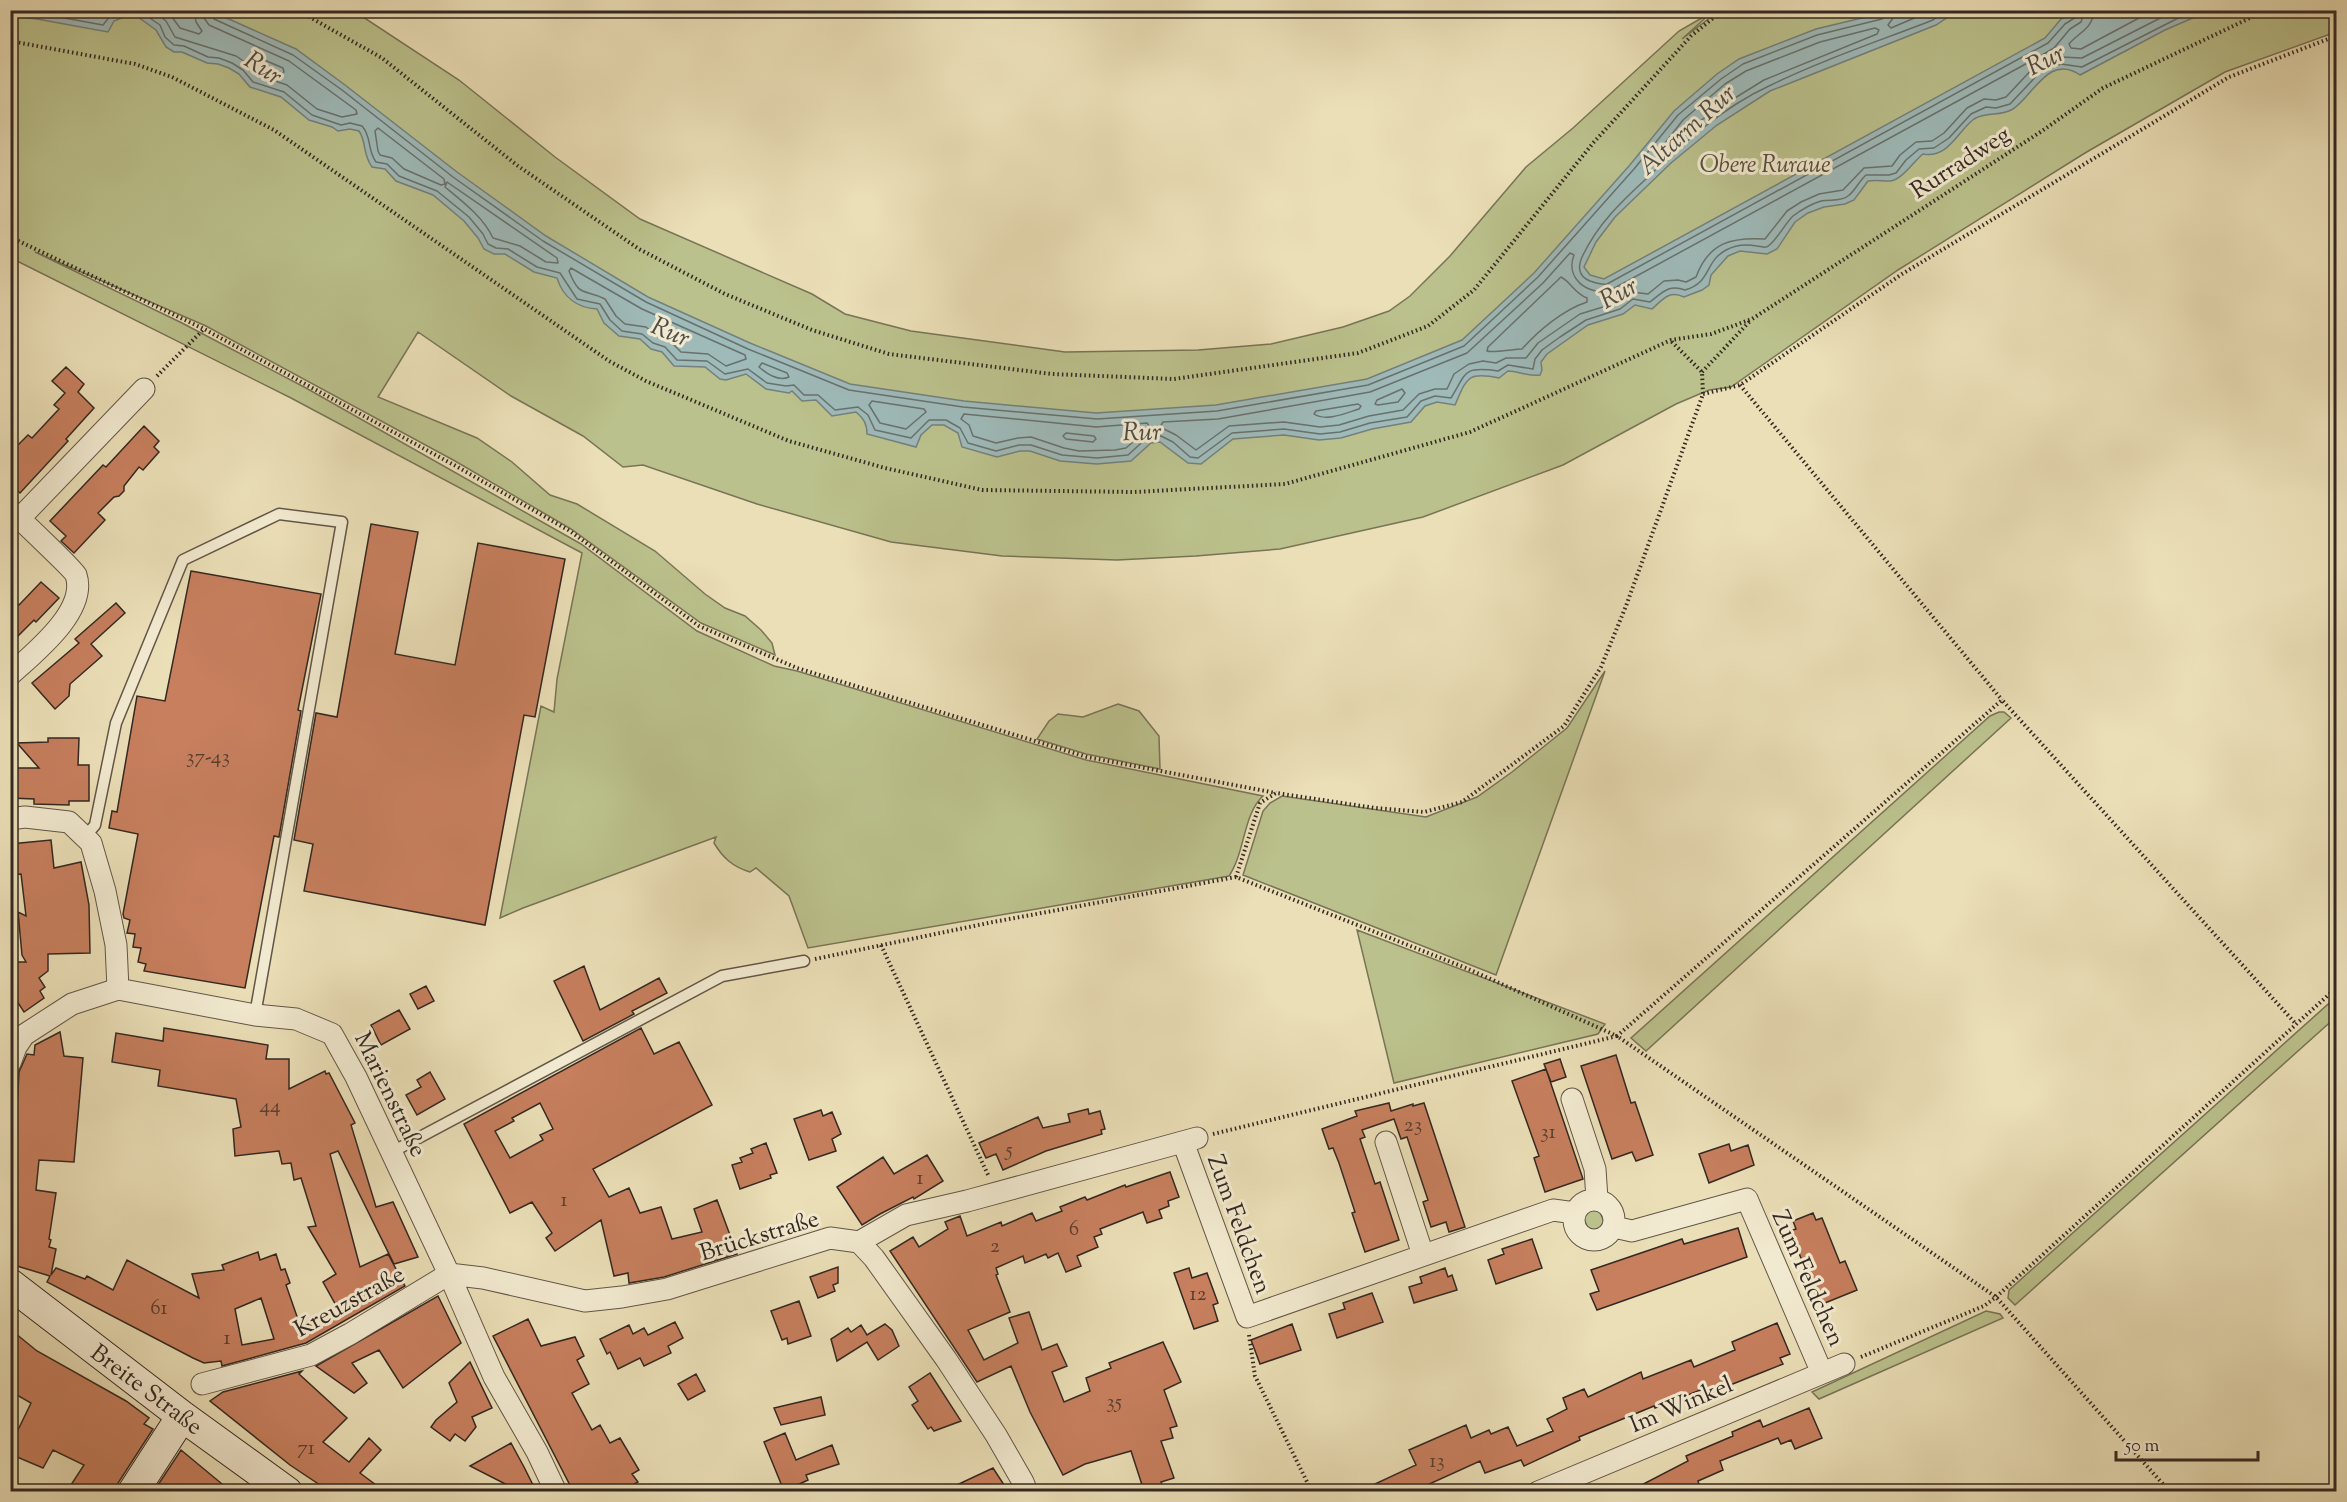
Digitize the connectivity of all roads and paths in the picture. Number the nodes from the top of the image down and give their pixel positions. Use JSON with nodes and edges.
{"nodes":[{"id":1,"x":297,"y":10,"type":"edge"},
{"id":2,"x":1723,"y":10,"type":"edge"},
{"id":3,"x":2269,"y":10,"type":"edge"},
{"id":4,"x":2337,"y":36,"type":"edge"},
{"id":5,"x":10,"y":41,"type":"edge"},
{"id":6,"x":10,"y":237,"type":"edge"},
{"id":7,"x":1752,"y":319,"type":"junction"},
{"id":8,"x":204,"y":329,"type":"junction"},
{"id":9,"x":1671,"y":340,"type":"junction"},
{"id":10,"x":1702,"y":372,"type":"junction"},
{"id":11,"x":1740,"y":385,"type":"junction"},
{"id":12,"x":144,"y":389,"type":"joint"},
{"id":13,"x":1703,"y":394,"type":"junction"},
{"id":14,"x":15,"y":514,"type":"edge"},
{"id":15,"x":10,"y":675,"type":"edge"},
{"id":16,"x":2002,"y":700,"type":"junction"},
{"id":17,"x":1276,"y":793,"type":"junction"},
{"id":18,"x":10,"y":819,"type":"edge"},
{"id":19,"x":84,"y":837,"type":"junction"},
{"id":20,"x":1236,"y":877,"type":"junction"},
{"id":21,"x":881,"y":945,"type":"junction"},
{"id":22,"x":804,"y":961,"type":"joint"},
{"id":23,"x":2337,"y":988,"type":"edge"},
{"id":24,"x":117,"y":989,"type":"junction"},
{"id":25,"x":255,"y":1015,"type":"junction"},
{"id":26,"x":2296,"y":1024,"type":"junction"},
{"id":27,"x":1617,"y":1036,"type":"junction"},
{"id":28,"x":10,"y":1063,"type":"edge"},
{"id":29,"x":1572,"y":1099,"type":"dead end"},
{"id":30,"x":1190,"y":1140,"type":"junction"},
{"id":31,"x":1386,"y":1142,"type":"dead end"},
{"id":32,"x":392,"y":1152,"type":"junction"},
{"id":33,"x":996,"y":1192,"type":"junction"},
{"id":34,"x":1597,"y":1199,"type":"junction"},
{"id":35,"x":1575,"y":1213,"type":"junction"},
{"id":36,"x":1614,"y":1227,"type":"junction"},
{"id":37,"x":859,"y":1242,"type":"junction"},
{"id":38,"x":1424,"y":1256,"type":"junction"},
{"id":39,"x":449,"y":1274,"type":"junction"},
{"id":40,"x":10,"y":1284,"type":"edge"},
{"id":41,"x":1996,"y":1297,"type":"junction"},
{"id":42,"x":1247,"y":1317,"type":"junction"},
{"id":43,"x":1844,"y":1364,"type":"joint"},
{"id":44,"x":1822,"y":1373,"type":"junction"},
{"id":45,"x":202,"y":1384,"type":"dead end"},
{"id":46,"x":182,"y":1416,"type":"junction"},
{"id":47,"x":133,"y":1491,"type":"edge"},
{"id":48,"x":287,"y":1491,"type":"edge"},
{"id":49,"x":556,"y":1491,"type":"edge"},
{"id":50,"x":1027,"y":1491,"type":"edge"},
{"id":51,"x":1312,"y":1491,"type":"edge"},
{"id":52,"x":1538,"y":1491,"type":"edge"},
{"id":53,"x":2170,"y":1491,"type":"edge"}],
"edges":[{"from":1,"to":2,"type":"path"},
{"from":3,"to":7,"type":"path","name":"Rurradweg"},
{"from":4,"to":11,"type":"path"},
{"from":5,"to":9,"type":"path","name":"Rurradweg"},
{"from":6,"to":8,"type":"path"},
{"from":7,"to":9,"type":"path","name":"Rurradweg"},
{"from":7,"to":10,"type":"path"},
{"from":8,"to":12,"type":"path"},
{"from":8,"to":17,"type":"path"},
{"from":9,"to":10,"type":"path"},
{"from":10,"to":13,"type":"path"},
{"from":11,"to":13,"type":"path"},
{"from":11,"to":16,"type":"path"},
{"from":12,"to":14,"type":"street"},
{"from":13,"to":17,"type":"path"},
{"from":14,"to":15,"type":"street"},
{"from":16,"to":26,"type":"path"},
{"from":16,"to":27,"type":"path"},
{"from":17,"to":20,"type":"path"},
{"from":18,"to":19,"type":"street"},
{"from":19,"to":24,"type":"street"},
{"from":19,"to":25,"type":"lane"},
{"from":20,"to":21,"type":"path"},
{"from":20,"to":27,"type":"path"},
{"from":21,"to":22,"type":"path"},
{"from":21,"to":33,"type":"path"},
{"from":22,"to":32,"type":"lane"},
{"from":23,"to":26,"type":"path"},
{"from":24,"to":25,"type":"street","name":"Marienstraße"},
{"from":24,"to":28,"type":"street"},
{"from":25,"to":32,"type":"street","name":"Marienstraße"},
{"from":26,"to":41,"type":"path"},
{"from":27,"to":30,"type":"path"},
{"from":27,"to":41,"type":"path"},
{"from":29,"to":34,"type":"street"},
{"from":30,"to":33,"type":"street","name":"Zum Feldchen"},
{"from":30,"to":42,"type":"street","name":"Zum Feldchen"},
{"from":31,"to":38,"type":"street"},
{"from":32,"to":39,"type":"street","name":"Marienstraße"},
{"from":33,"to":37,"type":"street","name":"Zum Feldchen"},
{"from":34,"to":35,"type":"street"},
{"from":34,"to":36,"type":"street"},
{"from":35,"to":36,"type":"street","name":"Zum Feldchen"},
{"from":35,"to":38,"type":"street","name":"Zum Feldchen"},
{"from":36,"to":44,"type":"street","name":"Zum Feldchen"},
{"from":37,"to":39,"type":"street","name":"Brückstraße"},
{"from":37,"to":50,"type":"street"},
{"from":38,"to":42,"type":"street","name":"Zum Feldchen"},
{"from":39,"to":45,"type":"street","name":"Kreuzstraße"},
{"from":39,"to":49,"type":"street","name":"Marienstraße"},
{"from":40,"to":46,"type":"main road","name":"Breite Straße"},
{"from":41,"to":43,"type":"path"},
{"from":41,"to":53,"type":"path"},
{"from":42,"to":51,"type":"path"},
{"from":43,"to":44,"type":"street","name":"Im Winkel"},
{"from":44,"to":52,"type":"street","name":"Im Winkel"},
{"from":46,"to":47,"type":"main road"},
{"from":46,"to":48,"type":"main road","name":"Breite Straße"}]}
